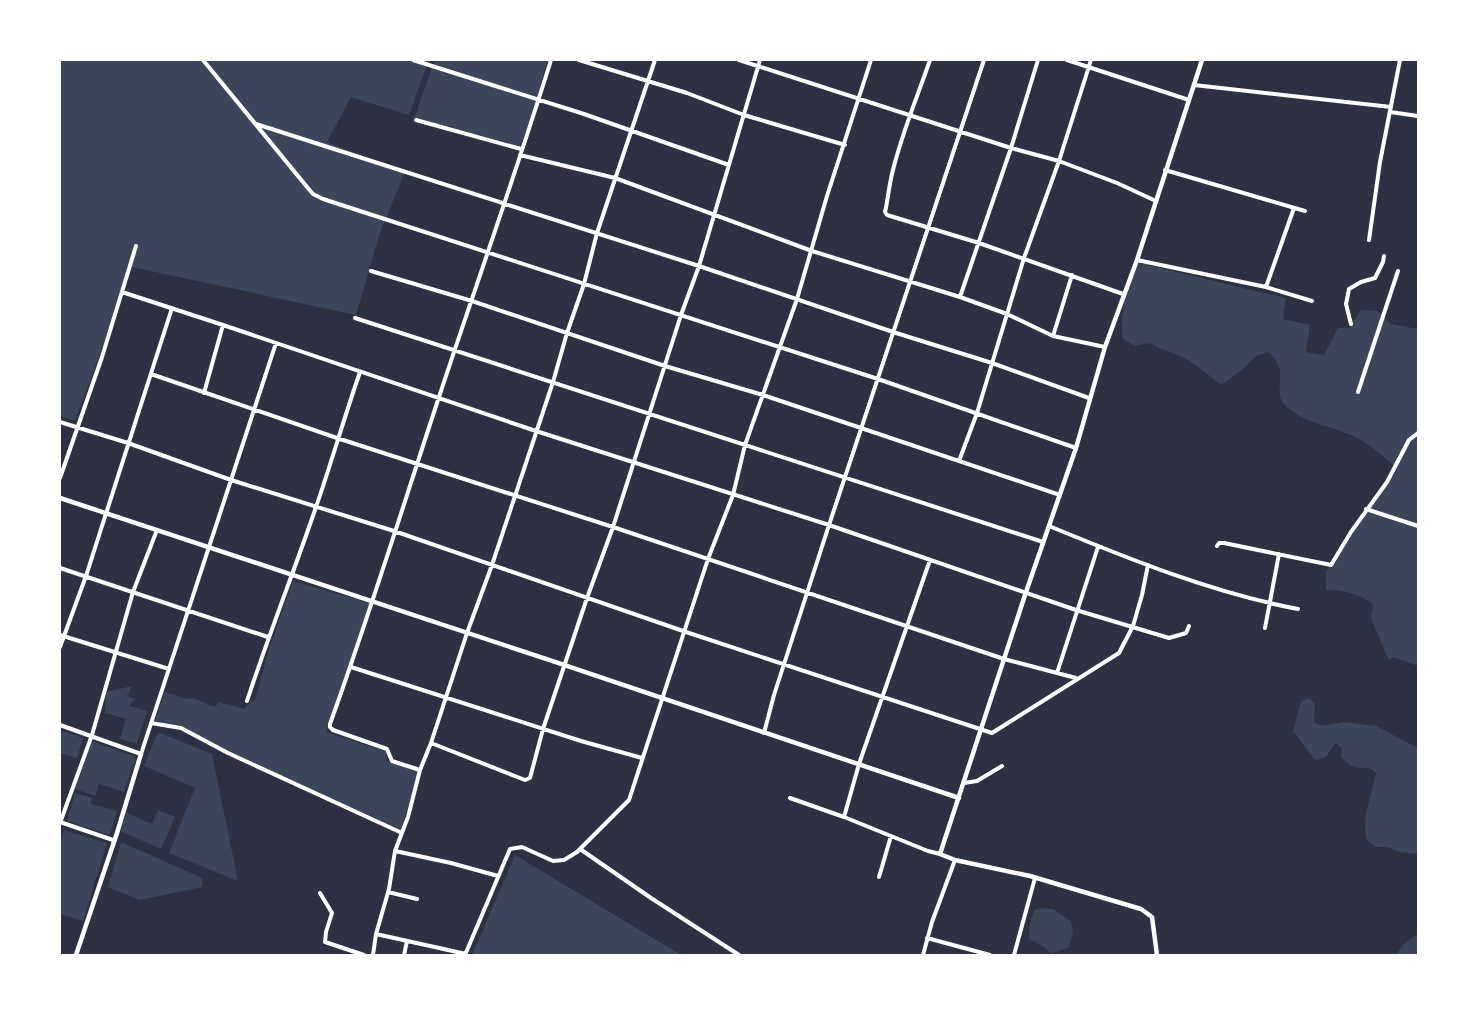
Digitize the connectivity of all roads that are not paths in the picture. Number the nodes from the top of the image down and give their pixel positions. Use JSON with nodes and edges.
{"nodes":[{"id":1,"x":203,"y":60,"type":"edge"},
{"id":2,"x":413,"y":60,"type":"edge"},
{"id":3,"x":551,"y":60,"type":"edge"},
{"id":4,"x":579,"y":60,"type":"edge"},
{"id":5,"x":655,"y":60,"type":"edge"},
{"id":6,"x":740,"y":60,"type":"edge"},
{"id":7,"x":760,"y":60,"type":"edge"},
{"id":8,"x":871,"y":60,"type":"edge"},
{"id":9,"x":930,"y":60,"type":"edge"},
{"id":10,"x":984,"y":60,"type":"edge"},
{"id":11,"x":1038,"y":60,"type":"edge"},
{"id":12,"x":1068,"y":60,"type":"edge"},
{"id":13,"x":1091,"y":60,"type":"edge"},
{"id":14,"x":1202,"y":60,"type":"edge"},
{"id":15,"x":1400,"y":60,"type":"edge"},
{"id":16,"x":758,"y":66,"type":"junction"},
{"id":17,"x":1088,"y":68,"type":"junction"},
{"id":18,"x":648,"y":82,"type":"junction"},
{"id":19,"x":1194,"y":85,"type":"junction"},
{"id":20,"x":859,"y":98,"type":"junction"},
{"id":21,"x":539,"y":99,"type":"junction"},
{"id":22,"x":1188,"y":100,"type":"junction"},
{"id":23,"x":1391,"y":110,"type":"junction"},
{"id":24,"x":744,"y":115,"type":"junction"},
{"id":25,"x":911,"y":115,"type":"junction"},
{"id":26,"x":1418,"y":116,"type":"edge"},
{"id":27,"x":416,"y":120,"type":"dead end"},
{"id":28,"x":255,"y":124,"type":"junction"},
{"id":29,"x":631,"y":131,"type":"junction"},
{"id":30,"x":960,"y":132,"type":"junction"},
{"id":31,"x":845,"y":145,"type":"junction"},
{"id":32,"x":1011,"y":148,"type":"junction"},
{"id":33,"x":521,"y":149,"type":"junction"},
{"id":34,"x":520,"y":155,"type":"junction"},
{"id":35,"x":1060,"y":161,"type":"junction"},
{"id":36,"x":729,"y":165,"type":"junction"},
{"id":37,"x":1166,"y":170,"type":"junction"},
{"id":38,"x":615,"y":178,"type":"junction"},
{"id":39,"x":1156,"y":201,"type":"junction"},
{"id":40,"x":503,"y":204,"type":"junction"},
{"id":41,"x":1294,"y":208,"type":"junction"},
{"id":42,"x":1305,"y":211,"type":"dead end"},
{"id":43,"x":715,"y":214,"type":"junction"},
{"id":44,"x":928,"y":227,"type":"junction"},
{"id":45,"x":597,"y":233,"type":"junction"},
{"id":46,"x":1369,"y":240,"type":"dead end"},
{"id":47,"x":979,"y":243,"type":"junction"},
{"id":48,"x":136,"y":246,"type":"dead end"},
{"id":49,"x":812,"y":251,"type":"junction"},
{"id":50,"x":488,"y":253,"type":"junction"},
{"id":51,"x":1384,"y":256,"type":"dead end"},
{"id":52,"x":1024,"y":258,"type":"junction"},
{"id":53,"x":1137,"y":260,"type":"junction"},
{"id":54,"x":700,"y":266,"type":"junction"},
{"id":55,"x":371,"y":271,"type":"dead end"},
{"id":56,"x":1398,"y":271,"type":"dead end"},
{"id":57,"x":1072,"y":275,"type":"junction"},
{"id":58,"x":910,"y":282,"type":"junction"},
{"id":59,"x":584,"y":284,"type":"junction"},
{"id":60,"x":1266,"y":287,"type":"junction"},
{"id":61,"x":122,"y":292,"type":"junction"},
{"id":62,"x":1123,"y":294,"type":"junction"},
{"id":63,"x":960,"y":297,"type":"junction"},
{"id":64,"x":796,"y":300,"type":"junction"},
{"id":65,"x":472,"y":301,"type":"junction"},
{"id":66,"x":1312,"y":301,"type":"dead end"},
{"id":67,"x":172,"y":308,"type":"junction"},
{"id":68,"x":1007,"y":314,"type":"junction"},
{"id":69,"x":681,"y":315,"type":"junction"},
{"id":70,"x":355,"y":318,"type":"dead end"},
{"id":71,"x":223,"y":324,"type":"junction"},
{"id":72,"x":1350,"y":324,"type":"dead end"},
{"id":73,"x":567,"y":332,"type":"junction"},
{"id":74,"x":894,"y":332,"type":"junction"},
{"id":75,"x":1053,"y":336,"type":"junction"},
{"id":76,"x":276,"y":343,"type":"junction"},
{"id":77,"x":1105,"y":347,"type":"junction"},
{"id":78,"x":780,"y":348,"type":"junction"},
{"id":79,"x":455,"y":350,"type":"junction"},
{"id":80,"x":992,"y":363,"type":"junction"},
{"id":81,"x":665,"y":366,"type":"junction"},
{"id":82,"x":360,"y":372,"type":"junction"},
{"id":83,"x":151,"y":374,"type":"junction"},
{"id":84,"x":878,"y":380,"type":"junction"},
{"id":85,"x":553,"y":382,"type":"junction"},
{"id":86,"x":1358,"y":392,"type":"dead end"},
{"id":87,"x":204,"y":393,"type":"junction"},
{"id":88,"x":763,"y":395,"type":"junction"},
{"id":89,"x":439,"y":398,"type":"junction"},
{"id":90,"x":1090,"y":398,"type":"junction"},
{"id":91,"x":254,"y":409,"type":"junction"},
{"id":92,"x":977,"y":413,"type":"junction"},
{"id":93,"x":649,"y":414,"type":"junction"},
{"id":94,"x":60,"y":422,"type":"edge"},
{"id":95,"x":77,"y":428,"type":"junction"},
{"id":96,"x":861,"y":429,"type":"junction"},
{"id":97,"x":536,"y":431,"type":"junction"},
{"id":98,"x":1418,"y":434,"type":"edge"},
{"id":99,"x":337,"y":438,"type":"junction"},
{"id":100,"x":128,"y":443,"type":"junction"},
{"id":101,"x":745,"y":445,"type":"junction"},
{"id":102,"x":1076,"y":448,"type":"junction"},
{"id":103,"x":959,"y":461,"type":"junction"},
{"id":104,"x":634,"y":463,"type":"junction"},
{"id":105,"x":418,"y":464,"type":"junction"},
{"id":106,"x":845,"y":477,"type":"junction"},
{"id":107,"x":60,"y":478,"type":"edge"},
{"id":108,"x":231,"y":480,"type":"junction"},
{"id":109,"x":515,"y":495,"type":"junction"},
{"id":110,"x":732,"y":495,"type":"junction"},
{"id":111,"x":1060,"y":495,"type":"junction"},
{"id":112,"x":60,"y":498,"type":"edge"},
{"id":113,"x":316,"y":508,"type":"junction"},
{"id":114,"x":1366,"y":509,"type":"junction"},
{"id":115,"x":106,"y":513,"type":"junction"},
{"id":116,"x":829,"y":525,"type":"junction"},
{"id":117,"x":1049,"y":526,"type":"junction"},
{"id":118,"x":1418,"y":526,"type":"edge"},
{"id":119,"x":613,"y":527,"type":"junction"},
{"id":120,"x":157,"y":530,"type":"junction"},
{"id":121,"x":394,"y":531,"type":"junction"},
{"id":122,"x":1043,"y":542,"type":"junction"},
{"id":123,"x":1217,"y":546,"type":"dead end"},
{"id":124,"x":209,"y":547,"type":"junction"},
{"id":125,"x":1098,"y":547,"type":"junction"},
{"id":126,"x":1279,"y":554,"type":"junction"},
{"id":127,"x":708,"y":559,"type":"junction"},
{"id":128,"x":930,"y":560,"type":"junction"},
{"id":129,"x":492,"y":565,"type":"junction"},
{"id":130,"x":1148,"y":565,"type":"junction"},
{"id":131,"x":60,"y":568,"type":"edge"},
{"id":132,"x":86,"y":576,"type":"junction"},
{"id":133,"x":292,"y":576,"type":"junction"},
{"id":134,"x":133,"y":592,"type":"junction"},
{"id":135,"x":1026,"y":592,"type":"junction"},
{"id":136,"x":808,"y":593,"type":"junction"},
{"id":137,"x":587,"y":598,"type":"junction"},
{"id":138,"x":372,"y":602,"type":"junction"},
{"id":139,"x":1271,"y":604,"type":"junction"},
{"id":140,"x":1298,"y":609,"type":"dead end"},
{"id":141,"x":188,"y":610,"type":"junction"},
{"id":142,"x":1076,"y":610,"type":"junction"},
{"id":143,"x":907,"y":626,"type":"junction"},
{"id":144,"x":1133,"y":626,"type":"junction"},
{"id":145,"x":1189,"y":626,"type":"dead end"},
{"id":146,"x":1266,"y":628,"type":"dead end"},
{"id":147,"x":686,"y":632,"type":"junction"},
{"id":148,"x":467,"y":633,"type":"junction"},
{"id":149,"x":62,"y":636,"type":"edge"},
{"id":150,"x":268,"y":637,"type":"junction"},
{"id":151,"x":60,"y":647,"type":"edge"},
{"id":152,"x":115,"y":654,"type":"junction"},
{"id":153,"x":1004,"y":659,"type":"junction"},
{"id":154,"x":564,"y":664,"type":"junction"},
{"id":155,"x":786,"y":665,"type":"junction"},
{"id":156,"x":350,"y":667,"type":"junction"},
{"id":157,"x":168,"y":669,"type":"junction"},
{"id":158,"x":1057,"y":673,"type":"junction"},
{"id":159,"x":1076,"y":678,"type":"junction"},
{"id":160,"x":446,"y":697,"type":"junction"},
{"id":161,"x":881,"y":697,"type":"junction"},
{"id":162,"x":663,"y":699,"type":"junction"},
{"id":163,"x":247,"y":701,"type":"dead end"},
{"id":164,"x":151,"y":723,"type":"junction"},
{"id":165,"x":60,"y":725,"type":"edge"},
{"id":166,"x":543,"y":729,"type":"junction"},
{"id":167,"x":980,"y":730,"type":"junction"},
{"id":168,"x":764,"y":733,"type":"junction"},
{"id":169,"x":92,"y":735,"type":"junction"},
{"id":170,"x":431,"y":743,"type":"junction"},
{"id":171,"x":141,"y":754,"type":"junction"},
{"id":172,"x":642,"y":758,"type":"junction"},
{"id":173,"x":859,"y":764,"type":"junction"},
{"id":174,"x":1002,"y":766,"type":"dead end"},
{"id":175,"x":420,"y":770,"type":"junction"},
{"id":176,"x":964,"y":784,"type":"junction"},
{"id":177,"x":790,"y":798,"type":"dead end"},
{"id":178,"x":959,"y":798,"type":"junction"},
{"id":179,"x":844,"y":816,"type":"junction"},
{"id":180,"x":60,"y":823,"type":"edge"},
{"id":181,"x":402,"y":834,"type":"junction"},
{"id":182,"x":892,"y":836,"type":"junction"},
{"id":183,"x":113,"y":840,"type":"junction"},
{"id":184,"x":580,"y":849,"type":"junction"},
{"id":185,"x":395,"y":851,"type":"junction"},
{"id":186,"x":940,"y":854,"type":"junction"},
{"id":187,"x":955,"y":860,"type":"junction"},
{"id":188,"x":498,"y":876,"type":"junction"},
{"id":189,"x":879,"y":876,"type":"dead end"},
{"id":190,"x":1035,"y":878,"type":"junction"},
{"id":191,"x":388,"y":892,"type":"junction"},
{"id":192,"x":320,"y":893,"type":"dead end"},
{"id":193,"x":417,"y":899,"type":"dead end"},
{"id":194,"x":376,"y":934,"type":"junction"},
{"id":195,"x":927,"y":938,"type":"junction"},
{"id":196,"x":407,"y":941,"type":"junction"},
{"id":197,"x":76,"y":955,"type":"edge"},
{"id":198,"x":364,"y":955,"type":"edge"},
{"id":199,"x":373,"y":955,"type":"edge"},
{"id":200,"x":404,"y":955,"type":"edge"},
{"id":201,"x":466,"y":955,"type":"edge"},
{"id":202,"x":739,"y":955,"type":"edge"},
{"id":203,"x":923,"y":955,"type":"edge"},
{"id":204,"x":990,"y":955,"type":"edge"},
{"id":205,"x":1014,"y":955,"type":"edge"},
{"id":206,"x":1157,"y":955,"type":"edge"}],
"edges":[{"from":1,"to":28,"type":"street"},
{"from":2,"to":21,"type":"street"},
{"from":3,"to":21,"type":"street"},
{"from":4,"to":18,"type":"street"},
{"from":5,"to":18,"type":"street"},
{"from":6,"to":16,"type":"street"},
{"from":7,"to":16,"type":"street"},
{"from":8,"to":20,"type":"street"},
{"from":9,"to":25,"type":"street"},
{"from":10,"to":30,"type":"street"},
{"from":11,"to":32,"type":"street"},
{"from":12,"to":17,"type":"street"},
{"from":13,"to":17,"type":"street"},
{"from":14,"to":19,"type":"street"},
{"from":15,"to":23,"type":"street"},
{"from":16,"to":20,"type":"street"},
{"from":16,"to":24,"type":"street"},
{"from":17,"to":22,"type":"street"},
{"from":17,"to":35,"type":"street"},
{"from":18,"to":24,"type":"street"},
{"from":18,"to":29,"type":"street"},
{"from":19,"to":22,"type":"street"},
{"from":19,"to":23,"type":"street"},
{"from":20,"to":25,"type":"street"},
{"from":20,"to":31,"type":"street"},
{"from":21,"to":29,"type":"street"},
{"from":21,"to":33,"type":"street"},
{"from":22,"to":37,"type":"street"},
{"from":23,"to":26,"type":"street"},
{"from":23,"to":46,"type":"street"},
{"from":24,"to":31,"type":"street"},
{"from":24,"to":36,"type":"street"},
{"from":25,"to":30,"type":"street"},
{"from":25,"to":44,"type":"street"},
{"from":27,"to":33,"type":"street"},
{"from":28,"to":40,"type":"street"},
{"from":28,"to":50,"type":"street"},
{"from":29,"to":36,"type":"street"},
{"from":29,"to":38,"type":"street"},
{"from":30,"to":32,"type":"street"},
{"from":30,"to":44,"type":"street"},
{"from":31,"to":49,"type":"street"},
{"from":32,"to":35,"type":"street"},
{"from":32,"to":47,"type":"street"},
{"from":33,"to":34,"type":"street"},
{"from":34,"to":38,"type":"street"},
{"from":34,"to":40,"type":"street"},
{"from":35,"to":39,"type":"street"},
{"from":35,"to":52,"type":"street"},
{"from":36,"to":43,"type":"street"},
{"from":37,"to":39,"type":"street"},
{"from":37,"to":41,"type":"street"},
{"from":38,"to":43,"type":"street"},
{"from":38,"to":45,"type":"street"},
{"from":39,"to":53,"type":"street"},
{"from":40,"to":45,"type":"street"},
{"from":40,"to":50,"type":"street"},
{"from":41,"to":42,"type":"street"},
{"from":41,"to":60,"type":"street"},
{"from":43,"to":49,"type":"street"},
{"from":43,"to":54,"type":"street"},
{"from":44,"to":47,"type":"street"},
{"from":44,"to":58,"type":"street"},
{"from":45,"to":54,"type":"street"},
{"from":45,"to":59,"type":"street"},
{"from":47,"to":52,"type":"street"},
{"from":47,"to":63,"type":"street"},
{"from":48,"to":61,"type":"street"},
{"from":49,"to":58,"type":"street"},
{"from":49,"to":64,"type":"street"},
{"from":50,"to":59,"type":"street"},
{"from":50,"to":65,"type":"street"},
{"from":51,"to":72,"type":"street"},
{"from":52,"to":57,"type":"street"},
{"from":52,"to":68,"type":"street"},
{"from":53,"to":60,"type":"street"},
{"from":53,"to":62,"type":"street"},
{"from":54,"to":64,"type":"street"},
{"from":54,"to":69,"type":"street"},
{"from":55,"to":65,"type":"street"},
{"from":56,"to":86,"type":"street"},
{"from":57,"to":62,"type":"street"},
{"from":57,"to":75,"type":"street"},
{"from":58,"to":63,"type":"street"},
{"from":58,"to":74,"type":"street"},
{"from":59,"to":69,"type":"street"},
{"from":59,"to":73,"type":"street"},
{"from":60,"to":66,"type":"street"},
{"from":61,"to":67,"type":"street"},
{"from":61,"to":95,"type":"street"},
{"from":62,"to":77,"type":"street"},
{"from":63,"to":68,"type":"street"},
{"from":64,"to":74,"type":"street"},
{"from":64,"to":78,"type":"street"},
{"from":65,"to":73,"type":"street"},
{"from":65,"to":79,"type":"street"},
{"from":67,"to":71,"type":"street"},
{"from":67,"to":83,"type":"street"},
{"from":68,"to":75,"type":"street"},
{"from":68,"to":80,"type":"street"},
{"from":69,"to":78,"type":"street"},
{"from":69,"to":81,"type":"street"},
{"from":70,"to":79,"type":"street"},
{"from":71,"to":76,"type":"street"},
{"from":71,"to":87,"type":"street"},
{"from":73,"to":81,"type":"street"},
{"from":73,"to":85,"type":"street"},
{"from":74,"to":80,"type":"street"},
{"from":74,"to":84,"type":"street"},
{"from":75,"to":77,"type":"street"},
{"from":76,"to":82,"type":"street"},
{"from":76,"to":91,"type":"street"},
{"from":77,"to":90,"type":"street"},
{"from":78,"to":84,"type":"street"},
{"from":78,"to":88,"type":"street"},
{"from":79,"to":85,"type":"street"},
{"from":79,"to":89,"type":"street"},
{"from":80,"to":90,"type":"street"},
{"from":80,"to":92,"type":"street"},
{"from":81,"to":88,"type":"street"},
{"from":81,"to":93,"type":"street"},
{"from":82,"to":89,"type":"street"},
{"from":82,"to":99,"type":"street"},
{"from":83,"to":87,"type":"street"},
{"from":83,"to":100,"type":"street"},
{"from":84,"to":92,"type":"street"},
{"from":84,"to":96,"type":"street"},
{"from":85,"to":93,"type":"street"},
{"from":85,"to":97,"type":"street"},
{"from":87,"to":91,"type":"street"},
{"from":88,"to":96,"type":"street"},
{"from":88,"to":101,"type":"street"},
{"from":89,"to":97,"type":"street"},
{"from":89,"to":105,"type":"street"},
{"from":90,"to":102,"type":"street"},
{"from":91,"to":99,"type":"street"},
{"from":91,"to":108,"type":"street"},
{"from":92,"to":102,"type":"street"},
{"from":92,"to":103,"type":"street"},
{"from":93,"to":101,"type":"street"},
{"from":93,"to":104,"type":"street"},
{"from":94,"to":95,"type":"street"},
{"from":95,"to":100,"type":"street"},
{"from":95,"to":107,"type":"street"},
{"from":96,"to":103,"type":"street"},
{"from":96,"to":106,"type":"street"},
{"from":97,"to":104,"type":"street"},
{"from":97,"to":109,"type":"street"},
{"from":98,"to":114,"type":"street"},
{"from":99,"to":105,"type":"street"},
{"from":99,"to":113,"type":"street"},
{"from":100,"to":108,"type":"street"},
{"from":100,"to":115,"type":"street"},
{"from":101,"to":106,"type":"street"},
{"from":101,"to":110,"type":"street"},
{"from":102,"to":111,"type":"street"},
{"from":103,"to":111,"type":"street"},
{"from":104,"to":110,"type":"street"},
{"from":104,"to":119,"type":"street"},
{"from":105,"to":109,"type":"street"},
{"from":105,"to":121,"type":"street"},
{"from":106,"to":116,"type":"street"},
{"from":106,"to":122,"type":"street"},
{"from":108,"to":113,"type":"street"},
{"from":108,"to":124,"type":"street"},
{"from":109,"to":119,"type":"street"},
{"from":109,"to":129,"type":"street"},
{"from":110,"to":116,"type":"street"},
{"from":110,"to":127,"type":"street"},
{"from":111,"to":117,"type":"street"},
{"from":112,"to":115,"type":"street"},
{"from":113,"to":121,"type":"street"},
{"from":113,"to":133,"type":"street"},
{"from":114,"to":118,"type":"street"},
{"from":114,"to":126,"type":"street"},
{"from":115,"to":120,"type":"street"},
{"from":115,"to":132,"type":"street"},
{"from":116,"to":128,"type":"street"},
{"from":116,"to":136,"type":"street"},
{"from":117,"to":122,"type":"street"},
{"from":117,"to":125,"type":"street"},
{"from":119,"to":127,"type":"street"},
{"from":119,"to":137,"type":"street"},
{"from":120,"to":124,"type":"street"},
{"from":120,"to":134,"type":"street"},
{"from":121,"to":129,"type":"street"},
{"from":121,"to":138,"type":"street"},
{"from":122,"to":135,"type":"street"},
{"from":123,"to":126,"type":"street"},
{"from":124,"to":133,"type":"street"},
{"from":124,"to":141,"type":"street"},
{"from":125,"to":130,"type":"street"},
{"from":125,"to":142,"type":"street"},
{"from":126,"to":139,"type":"street"},
{"from":127,"to":136,"type":"street"},
{"from":127,"to":147,"type":"street"},
{"from":128,"to":135,"type":"street"},
{"from":128,"to":143,"type":"street"},
{"from":129,"to":137,"type":"street"},
{"from":129,"to":148,"type":"street"},
{"from":130,"to":139,"type":"street"},
{"from":130,"to":144,"type":"street"},
{"from":131,"to":132,"type":"street"},
{"from":132,"to":134,"type":"street"},
{"from":132,"to":149,"type":"street"},
{"from":133,"to":138,"type":"street"},
{"from":133,"to":150,"type":"street"},
{"from":134,"to":141,"type":"street"},
{"from":134,"to":152,"type":"street"},
{"from":135,"to":142,"type":"street"},
{"from":135,"to":153,"type":"street"},
{"from":136,"to":143,"type":"street"},
{"from":136,"to":155,"type":"street"},
{"from":137,"to":147,"type":"street"},
{"from":137,"to":154,"type":"street"},
{"from":138,"to":148,"type":"street"},
{"from":138,"to":156,"type":"street"},
{"from":139,"to":140,"type":"street"},
{"from":139,"to":146,"type":"street"},
{"from":141,"to":150,"type":"street"},
{"from":141,"to":157,"type":"street"},
{"from":142,"to":144,"type":"street"},
{"from":142,"to":158,"type":"street"},
{"from":143,"to":153,"type":"street"},
{"from":143,"to":161,"type":"street"},
{"from":144,"to":145,"type":"street"},
{"from":144,"to":159,"type":"street"},
{"from":147,"to":155,"type":"street"},
{"from":147,"to":162,"type":"street"},
{"from":148,"to":154,"type":"street"},
{"from":148,"to":160,"type":"street"},
{"from":149,"to":151,"type":"street"},
{"from":149,"to":152,"type":"street"},
{"from":150,"to":163,"type":"street"},
{"from":152,"to":157,"type":"street"},
{"from":152,"to":169,"type":"street"},
{"from":153,"to":158,"type":"street"},
{"from":153,"to":167,"type":"street"},
{"from":154,"to":162,"type":"street"},
{"from":154,"to":166,"type":"street"},
{"from":155,"to":161,"type":"street"},
{"from":155,"to":168,"type":"street"},
{"from":156,"to":160,"type":"street"},
{"from":156,"to":175,"type":"street"},
{"from":157,"to":164,"type":"street"},
{"from":158,"to":159,"type":"street"},
{"from":159,"to":167,"type":"street"},
{"from":160,"to":166,"type":"street"},
{"from":160,"to":170,"type":"street"},
{"from":161,"to":167,"type":"street"},
{"from":161,"to":173,"type":"street"},
{"from":162,"to":168,"type":"street"},
{"from":162,"to":172,"type":"street"},
{"from":164,"to":171,"type":"street"},
{"from":164,"to":181,"type":"street"},
{"from":165,"to":169,"type":"street"},
{"from":166,"to":170,"type":"street"},
{"from":166,"to":172,"type":"street"},
{"from":167,"to":176,"type":"street"},
{"from":168,"to":173,"type":"street"},
{"from":169,"to":171,"type":"street"},
{"from":169,"to":180,"type":"street"},
{"from":170,"to":175,"type":"street"},
{"from":171,"to":183,"type":"street"},
{"from":172,"to":184,"type":"street"},
{"from":173,"to":178,"type":"street"},
{"from":173,"to":179,"type":"street"},
{"from":174,"to":176,"type":"street"},
{"from":175,"to":181,"type":"street"},
{"from":176,"to":178,"type":"street"},
{"from":177,"to":179,"type":"street"},
{"from":178,"to":186,"type":"street"},
{"from":179,"to":182,"type":"street"},
{"from":180,"to":183,"type":"street"},
{"from":181,"to":185,"type":"street"},
{"from":182,"to":186,"type":"street"},
{"from":182,"to":189,"type":"street"},
{"from":183,"to":197,"type":"street"},
{"from":184,"to":188,"type":"street"},
{"from":184,"to":202,"type":"street"},
{"from":185,"to":188,"type":"street"},
{"from":185,"to":191,"type":"street"},
{"from":186,"to":187,"type":"street"},
{"from":187,"to":190,"type":"street"},
{"from":187,"to":195,"type":"street"},
{"from":188,"to":201,"type":"street"},
{"from":190,"to":205,"type":"street"},
{"from":190,"to":206,"type":"street"},
{"from":191,"to":193,"type":"street"},
{"from":191,"to":194,"type":"street"},
{"from":192,"to":198,"type":"street"},
{"from":194,"to":196,"type":"street"},
{"from":194,"to":199,"type":"street"},
{"from":195,"to":203,"type":"street"},
{"from":195,"to":204,"type":"street"},
{"from":196,"to":200,"type":"street"},
{"from":196,"to":201,"type":"street"}]}
